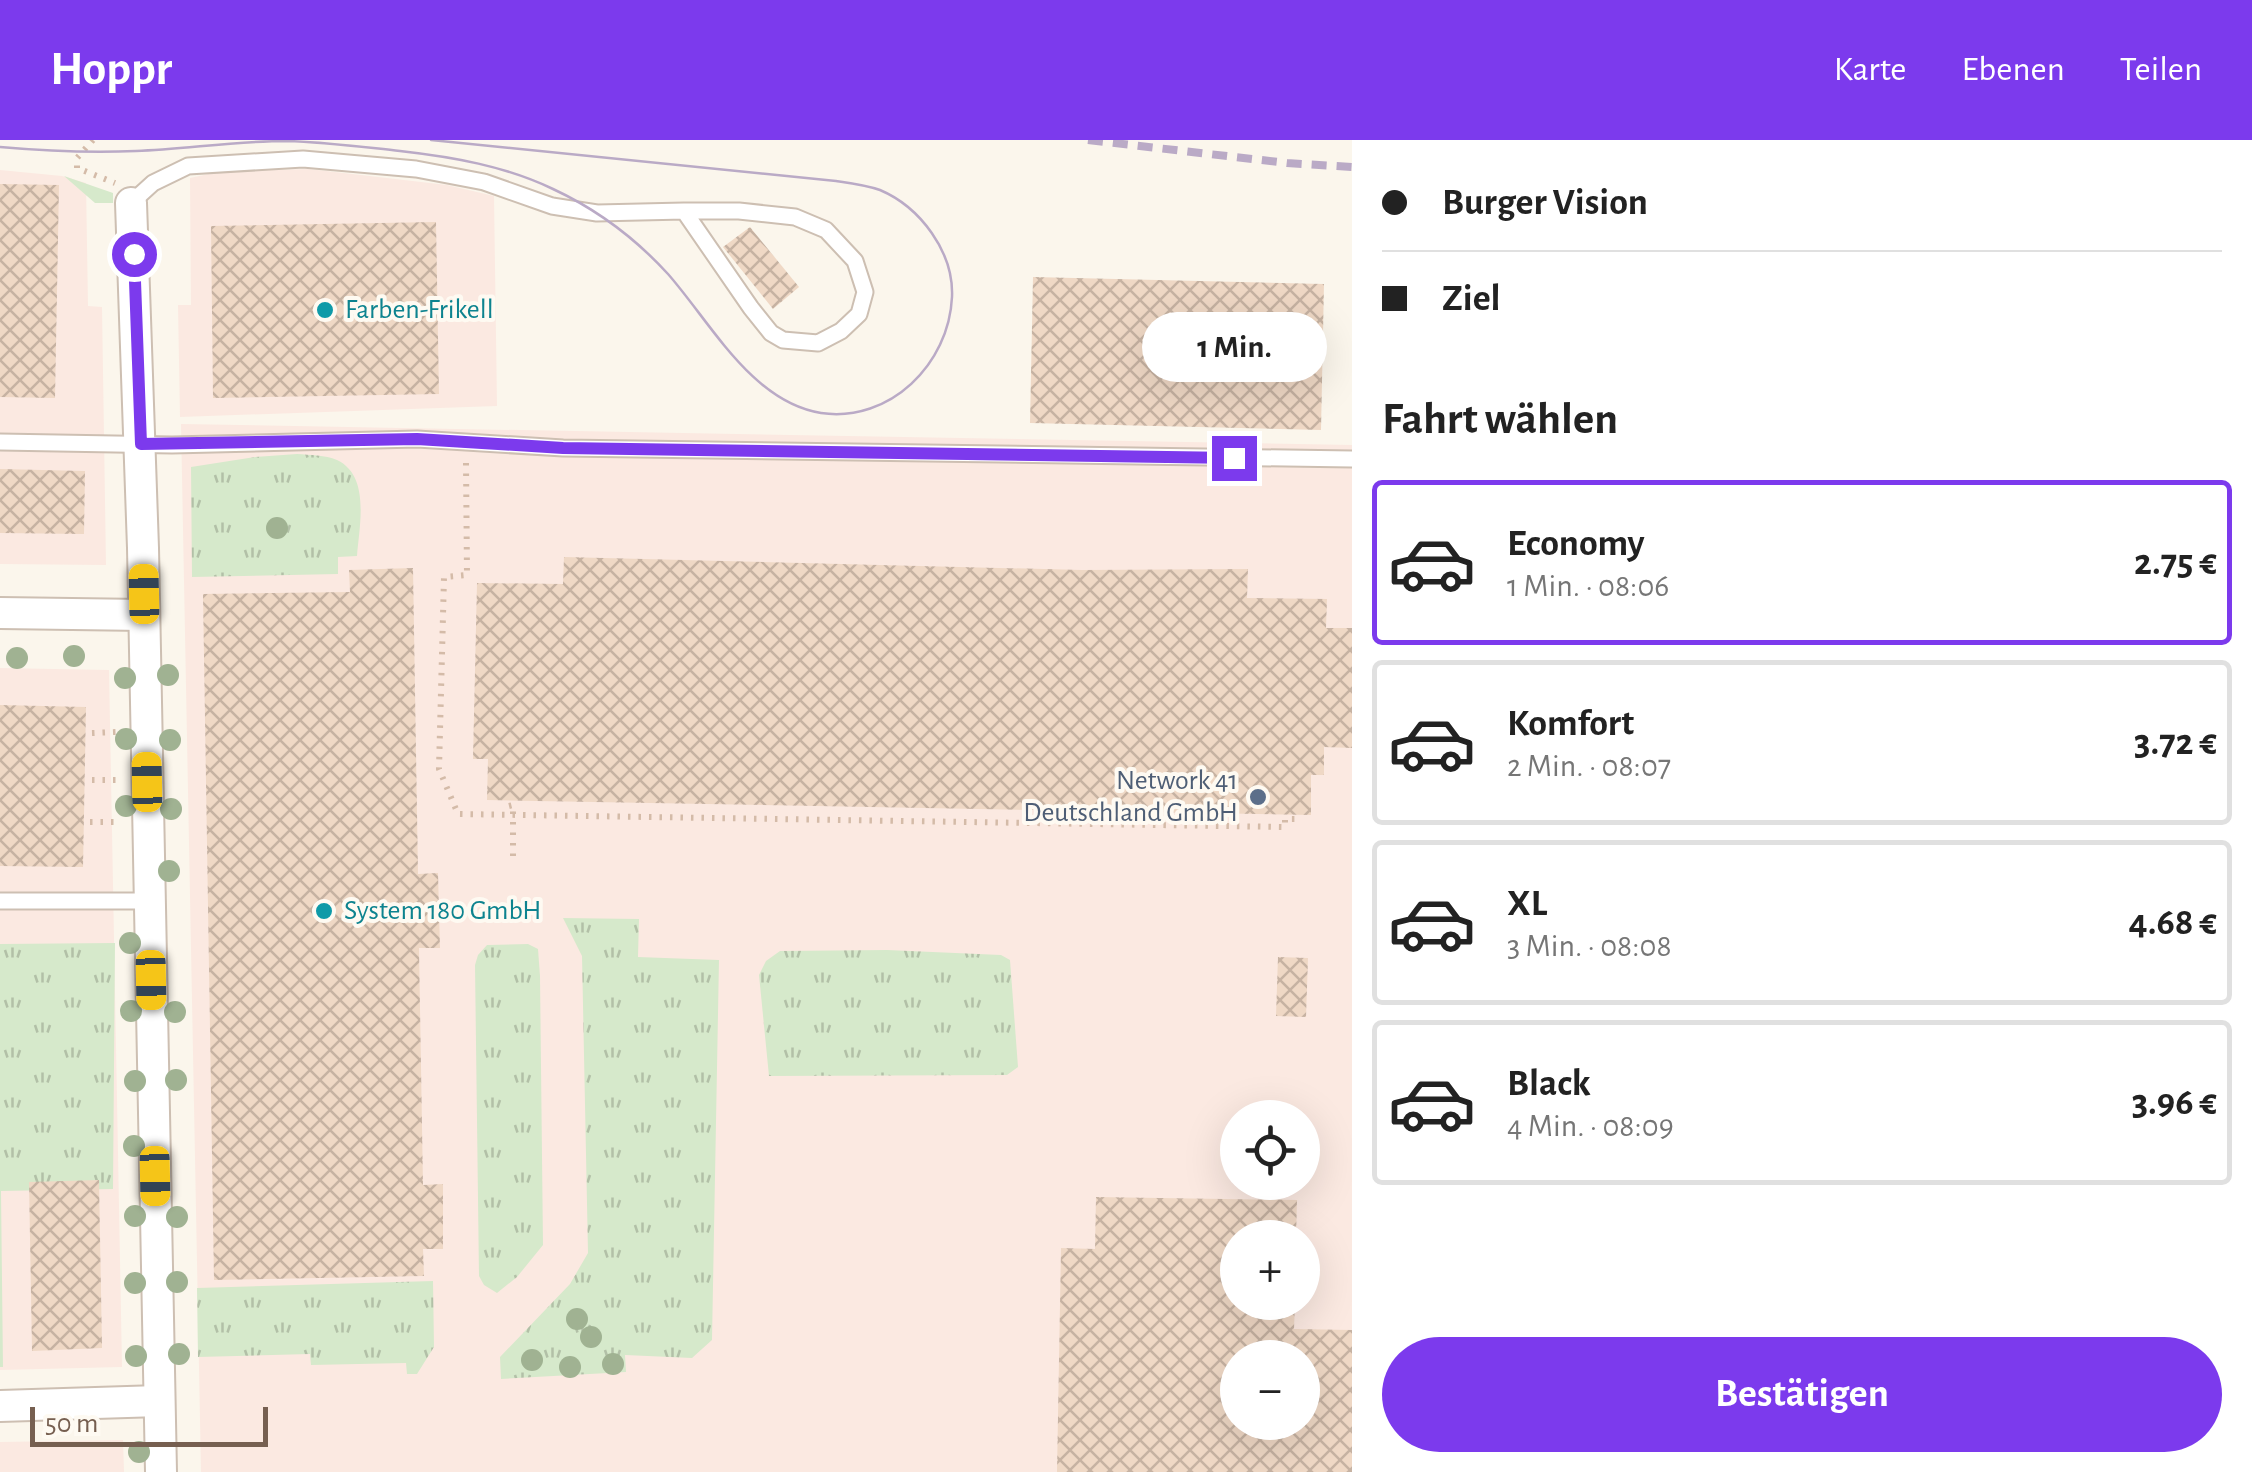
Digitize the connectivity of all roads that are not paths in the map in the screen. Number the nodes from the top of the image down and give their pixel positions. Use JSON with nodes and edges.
{"nodes":[{"id":1,"x":132,"y":203,"type":"joint"},
{"id":2,"x":684,"y":210,"type":"junction"},
{"id":3,"x":0,"y":442,"type":"edge"},
{"id":4,"x":141,"y":444,"type":"junction"},
{"id":5,"x":1352,"y":459,"type":"edge"},
{"id":6,"x":0,"y":613,"type":"edge"},
{"id":7,"x":144,"y":615,"type":"junction"},
{"id":8,"x":0,"y":901,"type":"edge"},
{"id":9,"x":150,"y":901,"type":"junction"},
{"id":10,"x":159,"y":1402,"type":"junction"},
{"id":11,"x":0,"y":1406,"type":"edge"},
{"id":12,"x":161,"y":1472,"type":"edge"}],
"edges":[{"from":1,"to":2,"type":"lane"},
{"from":1,"to":4,"type":"street"},
{"from":2,"to":2,"type":"lane"},
{"from":3,"to":4,"type":"lane"},
{"from":4,"to":5,"type":"lane"},
{"from":4,"to":7,"type":"street"},
{"from":6,"to":7,"type":"street"},
{"from":7,"to":9,"type":"street"},
{"from":8,"to":9,"type":"lane"},
{"from":9,"to":10,"type":"street"},
{"from":10,"to":11,"type":"street"},
{"from":10,"to":12,"type":"street"}]}
